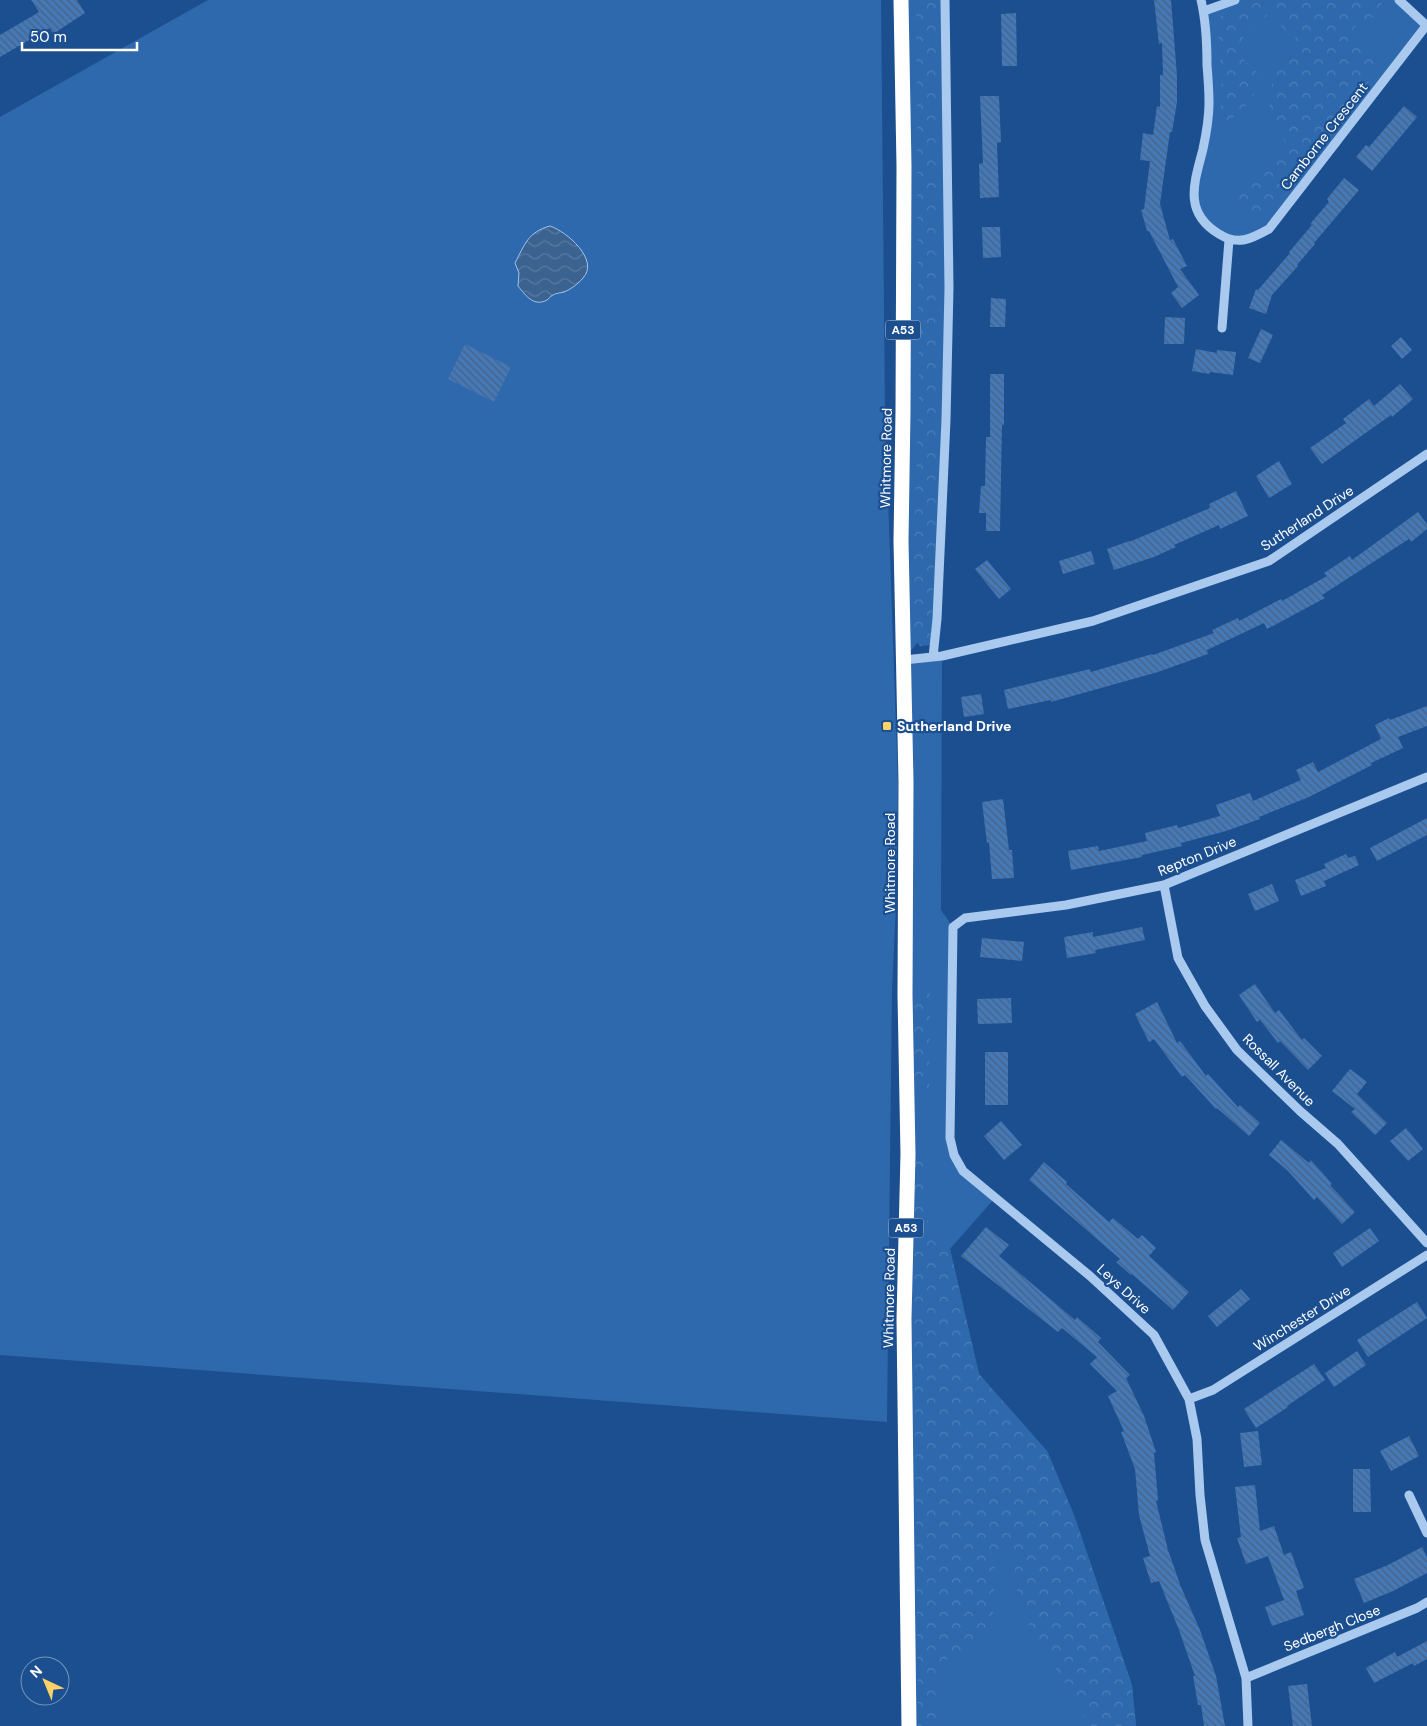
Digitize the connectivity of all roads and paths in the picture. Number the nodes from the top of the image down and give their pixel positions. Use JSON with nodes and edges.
{"nodes":[{"id":1,"x":901,"y":0,"type":"edge"},
{"id":2,"x":945,"y":0,"type":"edge"},
{"id":3,"x":1201,"y":0,"type":"edge"},
{"id":4,"x":1235,"y":0,"type":"edge"},
{"id":5,"x":1399,"y":0,"type":"edge"},
{"id":6,"x":1204,"y":11,"type":"junction"},
{"id":7,"x":1427,"y":26,"type":"edge"},
{"id":8,"x":1229,"y":240,"type":"junction"},
{"id":9,"x":1222,"y":328,"type":"dead end"},
{"id":10,"x":1427,"y":454,"type":"edge"},
{"id":11,"x":933,"y":657,"type":"junction"},
{"id":12,"x":904,"y":660,"type":"junction"},
{"id":13,"x":1427,"y":777,"type":"edge"},
{"id":14,"x":1164,"y":885,"type":"junction"},
{"id":15,"x":965,"y":918,"type":"joint"},
{"id":16,"x":1427,"y":1243,"type":"edge"},
{"id":17,"x":1427,"y":1256,"type":"edge"},
{"id":18,"x":1189,"y":1400,"type":"junction"},
{"id":19,"x":1409,"y":1495,"type":"dead end"},
{"id":20,"x":1427,"y":1533,"type":"edge"},
{"id":21,"x":1427,"y":1602,"type":"edge"},
{"id":22,"x":1246,"y":1678,"type":"junction"},
{"id":23,"x":909,"y":1726,"type":"edge"},
{"id":24,"x":1248,"y":1726,"type":"edge"}],
"edges":[{"from":1,"to":12,"type":"highway","name":"Whitmore Road","number":"A53"},
{"from":2,"to":11,"type":"street"},
{"from":3,"to":6,"type":"street"},
{"from":4,"to":6,"type":"street"},
{"from":5,"to":7,"type":"street"},
{"from":6,"to":8,"type":"street"},
{"from":7,"to":8,"type":"street","name":"Camborne Crescent"},
{"from":8,"to":9,"type":"street"},
{"from":10,"to":11,"type":"street","name":"Sutherland Drive"},
{"from":11,"to":12,"type":"street","name":"Sutherland Drive"},
{"from":12,"to":23,"type":"highway","name":"Whitmore Road","number":"A53"},
{"from":13,"to":14,"type":"street","name":"Repton Drive"},
{"from":14,"to":15,"type":"street","name":"Repton Drive"},
{"from":14,"to":16,"type":"street","name":"Rossall Avenue"},
{"from":15,"to":18,"type":"street","name":"Leys Drive"},
{"from":17,"to":18,"type":"street","name":"Winchester Drive"},
{"from":18,"to":22,"type":"street","name":"Leys Drive"},
{"from":19,"to":20,"type":"street"},
{"from":21,"to":22,"type":"street","name":"Sedbergh Close"},
{"from":22,"to":24,"type":"street","name":"Leys Drive"}]}
